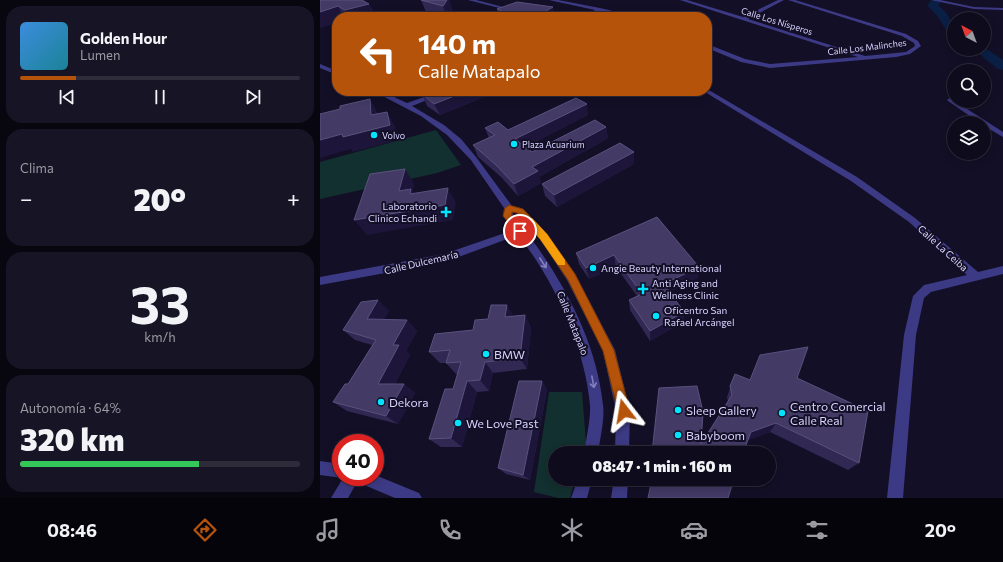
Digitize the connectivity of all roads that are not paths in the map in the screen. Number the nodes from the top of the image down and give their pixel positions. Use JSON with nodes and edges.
{"nodes":[{"id":1,"x":470,"y":0,"type":"edge"},
{"id":2,"x":551,"y":0,"type":"edge"},
{"id":3,"x":682,"y":0,"type":"edge"},
{"id":4,"x":782,"y":0,"type":"edge"},
{"id":5,"x":790,"y":0,"type":"edge"},
{"id":6,"x":934,"y":0,"type":"edge"},
{"id":7,"x":564,"y":1,"type":"edge"},
{"id":8,"x":600,"y":9,"type":"junction"},
{"id":9,"x":1003,"y":9,"type":"edge"},
{"id":10,"x":520,"y":12,"type":"edge"},
{"id":11,"x":595,"y":12,"type":"edge"},
{"id":12,"x":614,"y":12,"type":"edge"},
{"id":13,"x":744,"y":19,"type":"junction"},
{"id":14,"x":712,"y":48,"type":"edge"},
{"id":15,"x":867,"y":57,"type":"junction"},
{"id":16,"x":320,"y":66,"type":"edge"},
{"id":17,"x":332,"y":71,"type":"edge"},
{"id":18,"x":712,"y":94,"type":"edge"},
{"id":19,"x":387,"y":96,"type":"edge"},
{"id":20,"x":432,"y":96,"type":"edge"},
{"id":21,"x":408,"y":105,"type":"junction"},
{"id":22,"x":962,"y":108,"type":"edge"},
{"id":23,"x":1003,"y":135,"type":"edge"},
{"id":24,"x":509,"y":208,"type":"junction"},
{"id":25,"x":520,"y":231,"type":"junction"},
{"id":26,"x":1003,"y":270,"type":"edge"},
{"id":27,"x":976,"y":277,"type":"junction"},
{"id":28,"x":320,"y":281,"type":"edge"},
{"id":29,"x":592,"y":446,"type":"edge"},
{"id":30,"x":622,"y":446,"type":"edge"},
{"id":31,"x":320,"y":468,"type":"edge"},
{"id":32,"x":332,"y":470,"type":"edge"},
{"id":33,"x":346,"y":486,"type":"edge"},
{"id":34,"x":384,"y":486,"type":"edge"},
{"id":35,"x":583,"y":486,"type":"edge"},
{"id":36,"x":621,"y":486,"type":"edge"},
{"id":37,"x":339,"y":498,"type":"edge"},
{"id":38,"x":414,"y":498,"type":"edge"},
{"id":39,"x":579,"y":498,"type":"edge"},
{"id":40,"x":619,"y":498,"type":"edge"},
{"id":41,"x":894,"y":498,"type":"edge"}],
"edges":[{"from":1,"to":10,"type":"street"},
{"from":2,"to":7,"type":"street"},
{"from":3,"to":13,"type":"street","name":"Calle Los Nísperos"},
{"from":4,"to":13,"type":"street"},
{"from":5,"to":15,"type":"street","name":"Calle Los Malinches"},
{"from":6,"to":9,"type":"street"},
{"from":7,"to":8,"type":"street"},
{"from":8,"to":11,"type":"street"},
{"from":8,"to":12,"type":"street"},
{"from":13,"to":15,"type":"street","name":"Calle Los Nísperos"},
{"from":14,"to":15,"type":"street","name":"Calle Los Malinches"},
{"from":16,"to":17,"type":"street"},
{"from":18,"to":27,"type":"street","name":"Calle La Ceiba"},
{"from":19,"to":21,"type":"street","name":"Calle Matapalo"},
{"from":20,"to":21,"type":"street"},
{"from":21,"to":24,"type":"street","name":"Calle Matapalo"},
{"from":22,"to":23,"type":"street"},
{"from":24,"to":25,"type":"street","name":"Calle Matapalo"},
{"from":24,"to":30,"type":"street","name":"Calle Matapalo"},
{"from":25,"to":28,"type":"street","name":"Calle Dulcemaría"},
{"from":25,"to":29,"type":"street","name":"Calle Matapalo","one_way":true},
{"from":26,"to":27,"type":"street"},
{"from":27,"to":41,"type":"street","name":"Calle La Ceiba"},
{"from":31,"to":32,"type":"street"},
{"from":33,"to":37,"type":"street"},
{"from":34,"to":38,"type":"street"},
{"from":35,"to":39,"type":"street"},
{"from":36,"to":40,"type":"street"}]}
